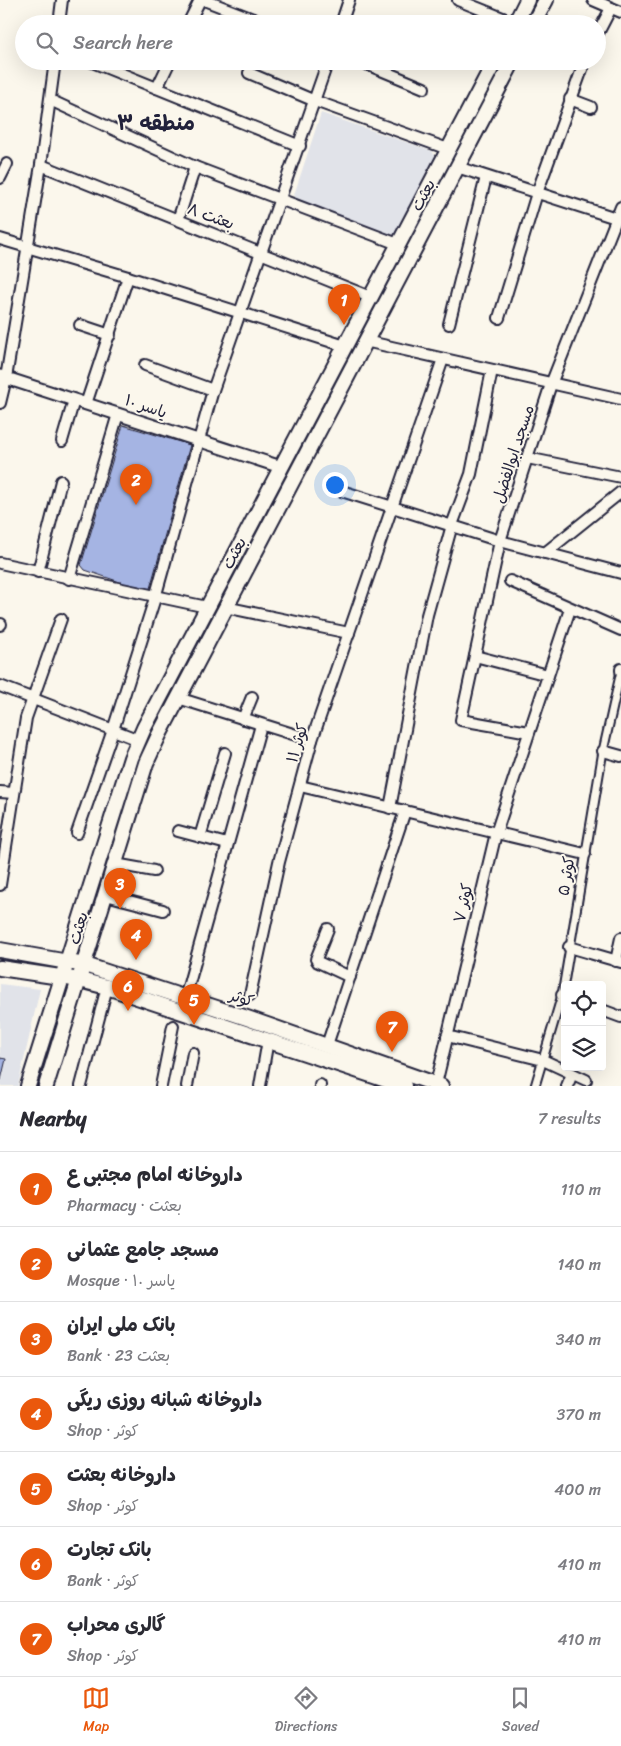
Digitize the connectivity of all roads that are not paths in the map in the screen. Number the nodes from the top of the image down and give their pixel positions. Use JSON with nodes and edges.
{"nodes":[{"id":1,"x":62,"y":0,"type":"edge"},
{"id":2,"x":200,"y":0,"type":"edge"},
{"id":3,"x":204,"y":0,"type":"edge"},
{"id":4,"x":349,"y":0,"type":"edge"},
{"id":5,"x":458,"y":0,"type":"edge"},
{"id":6,"x":528,"y":0,"type":"edge"},
{"id":7,"x":546,"y":0,"type":"edge"},
{"id":8,"x":593,"y":0,"type":"edge"},
{"id":9,"x":611,"y":8,"type":"junction"},
{"id":10,"x":621,"y":12,"type":"edge"},
{"id":11,"x":61,"y":15,"type":"edge"},
{"id":12,"x":192,"y":15,"type":"edge"},
{"id":13,"x":243,"y":15,"type":"edge"},
{"id":14,"x":344,"y":15,"type":"edge"},
{"id":15,"x":494,"y":15,"type":"edge"},
{"id":16,"x":520,"y":15,"type":"edge"},
{"id":17,"x":538,"y":15,"type":"edge"},
{"id":18,"x":606,"y":18,"type":"edge"},
{"id":19,"x":54,"y":70,"type":"edge"},
{"id":20,"x":112,"y":70,"type":"edge"},
{"id":21,"x":166,"y":70,"type":"edge"},
{"id":22,"x":325,"y":70,"type":"edge"},
{"id":23,"x":381,"y":70,"type":"edge"},
{"id":24,"x":487,"y":70,"type":"edge"},
{"id":25,"x":508,"y":70,"type":"edge"},
{"id":26,"x":581,"y":70,"type":"edge"},
{"id":27,"x":249,"y":73,"type":"dead end"},
{"id":28,"x":157,"y":88,"type":"junction"},
{"id":29,"x":424,"y":88,"type":"dead end"},
{"id":30,"x":570,"y":99,"type":"junction"},
{"id":31,"x":50,"y":100,"type":"junction"},
{"id":32,"x":315,"y":101,"type":"junction"},
{"id":33,"x":591,"y":106,"type":"dead end"},
{"id":34,"x":300,"y":146,"type":"junction"},
{"id":35,"x":448,"y":149,"type":"junction"},
{"id":36,"x":7,"y":164,"type":"dead end"},
{"id":37,"x":41,"y":165,"type":"junction"},
{"id":38,"x":196,"y":167,"type":"junction"},
{"id":39,"x":457,"y":167,"type":"junction"},
{"id":40,"x":486,"y":177,"type":"junction"},
{"id":41,"x":0,"y":178,"type":"edge"},
{"id":42,"x":537,"y":193,"type":"junction"},
{"id":43,"x":281,"y":198,"type":"junction"},
{"id":44,"x":621,"y":207,"type":"edge"},
{"id":45,"x":616,"y":218,"type":"junction"},
{"id":46,"x":178,"y":220,"type":"junction"},
{"id":47,"x":0,"y":239,"type":"edge"},
{"id":48,"x":398,"y":244,"type":"junction"},
{"id":49,"x":28,"y":246,"type":"junction"},
{"id":50,"x":263,"y":252,"type":"junction"},
{"id":51,"x":128,"y":277,"type":"junction"},
{"id":52,"x":370,"y":296,"type":"junction"},
{"id":53,"x":240,"y":312,"type":"junction"},
{"id":54,"x":499,"y":318,"type":"dead end"},
{"id":55,"x":449,"y":324,"type":"dead end"},
{"id":56,"x":80,"y":325,"type":"dead end"},
{"id":57,"x":110,"y":335,"type":"junction"},
{"id":58,"x":365,"y":341,"type":"junction"},
{"id":59,"x":345,"y":346,"type":"junction"},
{"id":60,"x":443,"y":359,"type":"junction"},
{"id":61,"x":145,"y":365,"type":"dead end"},
{"id":62,"x":492,"y":370,"type":"junction"},
{"id":63,"x":3,"y":377,"type":"edge"},
{"id":64,"x":551,"y":384,"type":"junction"},
{"id":65,"x":213,"y":390,"type":"junction"},
{"id":66,"x":621,"y":399,"type":"edge"},
{"id":67,"x":74,"y":400,"type":"junction"},
{"id":68,"x":0,"y":403,"type":"edge"},
{"id":69,"x":86,"y":404,"type":"junction"},
{"id":70,"x":118,"y":414,"type":"junction"},
{"id":71,"x":62,"y":441,"type":"dead end"},
{"id":72,"x":198,"y":441,"type":"junction"},
{"id":73,"x":527,"y":458,"type":"junction"},
{"id":74,"x":281,"y":467,"type":"junction"},
{"id":75,"x":621,"y":477,"type":"edge"},
{"id":76,"x":61,"y":481,"type":"dead end"},
{"id":77,"x":329,"y":487,"type":"dead end"},
{"id":78,"x":621,"y":492,"type":"edge"},
{"id":79,"x":393,"y":506,"type":"junction"},
{"id":80,"x":452,"y":525,"type":"junction"},
{"id":81,"x":500,"y":541,"type":"junction"},
{"id":82,"x":545,"y":552,"type":"junction"},
{"id":83,"x":0,"y":563,"type":"edge"},
{"id":84,"x":38,"y":572,"type":"junction"},
{"id":85,"x":621,"y":573,"type":"edge"},
{"id":86,"x":69,"y":579,"type":"junction"},
{"id":87,"x":510,"y":581,"type":"dead end"},
{"id":88,"x":155,"y":598,"type":"junction"},
{"id":89,"x":207,"y":607,"type":"junction"},
{"id":90,"x":225,"y":607,"type":"junction"},
{"id":91,"x":570,"y":609,"type":"junction"},
{"id":92,"x":61,"y":619,"type":"dead end"},
{"id":93,"x":621,"y":630,"type":"edge"},
{"id":94,"x":349,"y":633,"type":"junction"},
{"id":95,"x":191,"y":636,"type":"junction"},
{"id":96,"x":206,"y":644,"type":"junction"},
{"id":97,"x":475,"y":656,"type":"junction"},
{"id":98,"x":621,"y":670,"type":"edge"},
{"id":99,"x":548,"y":675,"type":"junction"},
{"id":100,"x":0,"y":686,"type":"edge"},
{"id":101,"x":252,"y":697,"type":"dead end"},
{"id":102,"x":178,"y":698,"type":"junction"},
{"id":103,"x":33,"y":700,"type":"junction"},
{"id":104,"x":242,"y":719,"type":"junction"},
{"id":105,"x":261,"y":725,"type":"junction"},
{"id":106,"x":113,"y":730,"type":"junction"},
{"id":107,"x":529,"y":732,"type":"junction"},
{"id":108,"x":139,"y":740,"type":"junction"},
{"id":109,"x":312,"y":740,"type":"junction"},
{"id":110,"x":603,"y":751,"type":"junction"},
{"id":111,"x":225,"y":752,"type":"dead end"},
{"id":112,"x":621,"y":756,"type":"edge"},
{"id":113,"x":300,"y":786,"type":"junction"},
{"id":114,"x":0,"y":792,"type":"edge"},
{"id":115,"x":14,"y":793,"type":"junction"},
{"id":116,"x":390,"y":808,"type":"junction"},
{"id":117,"x":405,"y":812,"type":"junction"},
{"id":118,"x":178,"y":831,"type":"dead end"},
{"id":119,"x":77,"y":833,"type":"dead end"},
{"id":120,"x":496,"y":833,"type":"junction"},
{"id":121,"x":200,"y":837,"type":"junction"},
{"id":122,"x":4,"y":841,"type":"edge"},
{"id":123,"x":227,"y":844,"type":"junction"},
{"id":124,"x":585,"y":854,"type":"junction"},
{"id":125,"x":115,"y":864,"type":"junction"},
{"id":126,"x":154,"y":871,"type":"dead end"},
{"id":127,"x":0,"y":885,"type":"edge"},
{"id":128,"x":106,"y":895,"type":"junction"},
{"id":129,"x":163,"y":910,"type":"dead end"},
{"id":130,"x":328,"y":929,"type":"dead end"},
{"id":131,"x":621,"y":938,"type":"edge"},
{"id":132,"x":569,"y":947,"type":"junction"},
{"id":133,"x":0,"y":950,"type":"edge"},
{"id":134,"x":67,"y":961,"type":"junction"},
{"id":135,"x":619,"y":961,"type":"edge"},
{"id":136,"x":85,"y":965,"type":"junction"},
{"id":137,"x":0,"y":968,"type":"edge"},
{"id":138,"x":62,"y":977,"type":"junction"},
{"id":139,"x":350,"y":977,"type":"junction"},
{"id":140,"x":80,"y":980,"type":"junction"},
{"id":141,"x":565,"y":981,"type":"edge"},
{"id":142,"x":107,"y":986,"type":"junction"},
{"id":143,"x":250,"y":995,"type":"dead end"},
{"id":144,"x":185,"y":998,"type":"junction"},
{"id":145,"x":561,"y":1002,"type":"edge"},
{"id":146,"x":606,"y":1011,"type":"edge"},
{"id":147,"x":621,"y":1017,"type":"edge"},
{"id":148,"x":173,"y":1026,"type":"dead end"},
{"id":149,"x":448,"y":1036,"type":"junction"},
{"id":150,"x":268,"y":1040,"type":"junction"},
{"id":151,"x":327,"y":1046,"type":"junction"},
{"id":152,"x":193,"y":1053,"type":"dead end"},
{"id":153,"x":543,"y":1060,"type":"junction"},
{"id":154,"x":572,"y":1074,"type":"junction"},
{"id":155,"x":586,"y":1080,"type":"dead end"},
{"id":156,"x":439,"y":1085,"type":"edge"},
{"id":157,"x":28,"y":1086,"type":"edge"},
{"id":158,"x":46,"y":1086,"type":"edge"},
{"id":159,"x":81,"y":1086,"type":"edge"},
{"id":160,"x":161,"y":1086,"type":"edge"},
{"id":161,"x":187,"y":1086,"type":"edge"},
{"id":162,"x":260,"y":1086,"type":"edge"},
{"id":163,"x":403,"y":1086,"type":"edge"},
{"id":164,"x":536,"y":1086,"type":"edge"},
{"id":165,"x":567,"y":1086,"type":"edge"}],
"edges":[{"from":1,"to":11,"type":"street"},
{"from":2,"to":12,"type":"street"},
{"from":3,"to":13,"type":"street"},
{"from":4,"to":14,"type":"street"},
{"from":5,"to":15,"type":"street"},
{"from":6,"to":16,"type":"main road"},
{"from":7,"to":17,"type":"main road"},
{"from":8,"to":9,"type":"street"},
{"from":9,"to":10,"type":"street"},
{"from":9,"to":18,"type":"street"},
{"from":19,"to":31,"type":"street"},
{"from":20,"to":28,"type":"street"},
{"from":21,"to":28,"type":"street"},
{"from":22,"to":32,"type":"street"},
{"from":23,"to":29,"type":"street"},
{"from":24,"to":35,"type":"main road","name":"بعثت"},
{"from":25,"to":39,"type":"main road","name":"بعثت"},
{"from":26,"to":30,"type":"street"},
{"from":27,"to":32,"type":"street"},
{"from":28,"to":34,"type":"street"},
{"from":30,"to":33,"type":"street"},
{"from":30,"to":42,"type":"street"},
{"from":31,"to":37,"type":"street"},
{"from":31,"to":38,"type":"street"},
{"from":32,"to":34,"type":"street"},
{"from":32,"to":35,"type":"street"},
{"from":34,"to":43,"type":"street"},
{"from":35,"to":48,"type":"main road","name":"بعثت"},
{"from":36,"to":41,"type":"street"},
{"from":37,"to":46,"type":"street","name":"بعثت ۸"},
{"from":37,"to":49,"type":"street"},
{"from":38,"to":43,"type":"street"},
{"from":38,"to":46,"type":"street"},
{"from":39,"to":40,"type":"street"},
{"from":39,"to":58,"type":"main road","name":"بعثت"},
{"from":40,"to":42,"type":"street"},
{"from":40,"to":55,"type":"street"},
{"from":42,"to":45,"type":"street"},
{"from":42,"to":54,"type":"street"},
{"from":43,"to":48,"type":"street"},
{"from":43,"to":50,"type":"street"},
{"from":44,"to":45,"type":"street","name":"مسجد ابوالفضل"},
{"from":45,"to":64,"type":"street","name":"مسجد ابوالفضل"},
{"from":46,"to":50,"type":"street","name":"بعثت ۸"},
{"from":47,"to":49,"type":"street"},
{"from":48,"to":52,"type":"main road","name":"بعثت"},
{"from":49,"to":51,"type":"street"},
{"from":49,"to":63,"type":"street"},
{"from":50,"to":52,"type":"street","name":"بعثت ۸"},
{"from":50,"to":53,"type":"street"},
{"from":51,"to":53,"type":"street"},
{"from":51,"to":57,"type":"street"},
{"from":52,"to":59,"type":"main road","name":"بعثت"},
{"from":53,"to":59,"type":"street"},
{"from":53,"to":65,"type":"street"},
{"from":56,"to":57,"type":"street"},
{"from":57,"to":69,"type":"street"},
{"from":58,"to":60,"type":"street"},
{"from":58,"to":90,"type":"main road","name":"بعثت"},
{"from":59,"to":74,"type":"main road","name":"بعثت"},
{"from":60,"to":62,"type":"street"},
{"from":60,"to":79,"type":"street","name":"کوثر ۱۱"},
{"from":61,"to":65,"type":"street"},
{"from":62,"to":64,"type":"street"},
{"from":62,"to":80,"type":"street"},
{"from":63,"to":67,"type":"street","name":"یاسر ۱۰"},
{"from":63,"to":68,"type":"street"},
{"from":64,"to":66,"type":"street"},
{"from":64,"to":73,"type":"street","name":"مسجد ابوالفضل"},
{"from":65,"to":72,"type":"street"},
{"from":67,"to":69,"type":"street","name":"یاسر ۱۰"},
{"from":67,"to":71,"type":"street"},
{"from":69,"to":70,"type":"street","name":"یاسر ۱۰"},
{"from":70,"to":72,"type":"street","name":"یاسر ۱۰"},
{"from":70,"to":86,"type":"street"},
{"from":72,"to":74,"type":"street","name":"یاسر ۱۰"},
{"from":72,"to":88,"type":"street"},
{"from":73,"to":75,"type":"street"},
{"from":73,"to":81,"type":"street","name":"مسجد ابوالفضل"},
{"from":74,"to":89,"type":"main road","name":"بعثت"},
{"from":76,"to":84,"type":"street"},
{"from":77,"to":79,"type":"street"},
{"from":78,"to":82,"type":"street"},
{"from":79,"to":80,"type":"street"},
{"from":79,"to":94,"type":"street","name":"کوثر ۱۱"},
{"from":80,"to":81,"type":"street"},
{"from":80,"to":116,"type":"street"},
{"from":81,"to":82,"type":"street"},
{"from":81,"to":97,"type":"street","name":"مسجد ابوالفضل"},
{"from":82,"to":85,"type":"street"},
{"from":83,"to":84,"type":"street"},
{"from":84,"to":86,"type":"street"},
{"from":86,"to":88,"type":"street"},
{"from":87,"to":91,"type":"street"},
{"from":88,"to":89,"type":"street"},
{"from":88,"to":106,"type":"street"},
{"from":89,"to":95,"type":"main road","name":"بعثت"},
{"from":90,"to":94,"type":"street"},
{"from":90,"to":96,"type":"main road","name":"بعثت"},
{"from":91,"to":93,"type":"street"},
{"from":91,"to":99,"type":"street","name":"کوثر ۷"},
{"from":92,"to":103,"type":"street"},
{"from":94,"to":109,"type":"street","name":"کوثر ۱۱"},
{"from":95,"to":96,"type":"main road"},
{"from":95,"to":108,"type":"main road","name":"بعثت"},
{"from":96,"to":102,"type":"main road","name":"بعثت"},
{"from":97,"to":99,"type":"street"},
{"from":97,"to":107,"type":"street","name":"مسجد ابوالفضل"},
{"from":98,"to":110,"type":"street","name":"کوثر ۵"},
{"from":99,"to":107,"type":"street","name":"کوثر ۷"},
{"from":100,"to":103,"type":"street"},
{"from":101,"to":104,"type":"street"},
{"from":102,"to":104,"type":"street"},
{"from":102,"to":125,"type":"main road","name":"بعثت"},
{"from":103,"to":106,"type":"street"},
{"from":103,"to":115,"type":"street"},
{"from":104,"to":105,"type":"street"},
{"from":105,"to":109,"type":"street"},
{"from":105,"to":123,"type":"street"},
{"from":106,"to":108,"type":"street"},
{"from":106,"to":119,"type":"street"},
{"from":107,"to":120,"type":"street","name":"کوثر ۷"},
{"from":108,"to":134,"type":"main road","name":"بعثت"},
{"from":109,"to":113,"type":"street","name":"کوثر ۱۱"},
{"from":110,"to":112,"type":"street"},
{"from":110,"to":124,"type":"street","name":"کوثر ۵"},
{"from":111,"to":121,"type":"street"},
{"from":113,"to":116,"type":"street"},
{"from":113,"to":143,"type":"street","name":"کوثر ۱۱"},
{"from":114,"to":115,"type":"street"},
{"from":115,"to":122,"type":"street"},
{"from":116,"to":117,"type":"street"},
{"from":117,"to":120,"type":"street"},
{"from":117,"to":139,"type":"street"},
{"from":118,"to":121,"type":"street"},
{"from":120,"to":124,"type":"street"},
{"from":120,"to":149,"type":"street","name":"کوثر ۷"},
{"from":121,"to":123,"type":"street"},
{"from":122,"to":127,"type":"street"},
{"from":123,"to":144,"type":"street"},
{"from":124,"to":132,"type":"street","name":"کوثر ۵"},
{"from":125,"to":126,"type":"street"},
{"from":125,"to":128,"type":"main road","name":"بعثت"},
{"from":128,"to":129,"type":"street"},
{"from":128,"to":136,"type":"main road","name":"بعثت"},
{"from":130,"to":139,"type":"street"},
{"from":131,"to":135,"type":"street"},
{"from":132,"to":135,"type":"street"},
{"from":132,"to":141,"type":"street","name":"کوثر ۵"},
{"from":133,"to":134,"type":"main road","name":"کوثر"},
{"from":134,"to":136,"type":"main road","name":"کوثر"},
{"from":134,"to":138,"type":"main road","name":"بعثت"},
{"from":136,"to":140,"type":"main road","name":"بعثت"},
{"from":136,"to":144,"type":"main road","name":"کوثر"},
{"from":137,"to":138,"type":"main road","name":"کوثر"},
{"from":138,"to":140,"type":"main road","name":"کوثر"},
{"from":138,"to":157,"type":"main road","name":"بعثت"},
{"from":139,"to":151,"type":"street"},
{"from":140,"to":142,"type":"main road","name":"کوثر"},
{"from":140,"to":158,"type":"main road","name":"بعثت"},
{"from":142,"to":150,"type":"main road","name":"کوثر"},
{"from":142,"to":159,"type":"street"},
{"from":144,"to":151,"type":"main road","name":"کوثر"},
{"from":145,"to":153,"type":"street","name":"کوثر ۵"},
{"from":146,"to":147,"type":"street"},
{"from":148,"to":160,"type":"street"},
{"from":149,"to":153,"type":"street"},
{"from":149,"to":156,"type":"street","name":"کوثر ۷"},
{"from":150,"to":162,"type":"street"},
{"from":150,"to":163,"type":"main road","name":"کوثر"},
{"from":151,"to":156,"type":"main road","name":"کوثر"},
{"from":152,"to":161,"type":"street"},
{"from":153,"to":154,"type":"street"},
{"from":153,"to":164,"type":"street","name":"کوثر ۵"},
{"from":154,"to":155,"type":"street"},
{"from":154,"to":165,"type":"street"}]}
